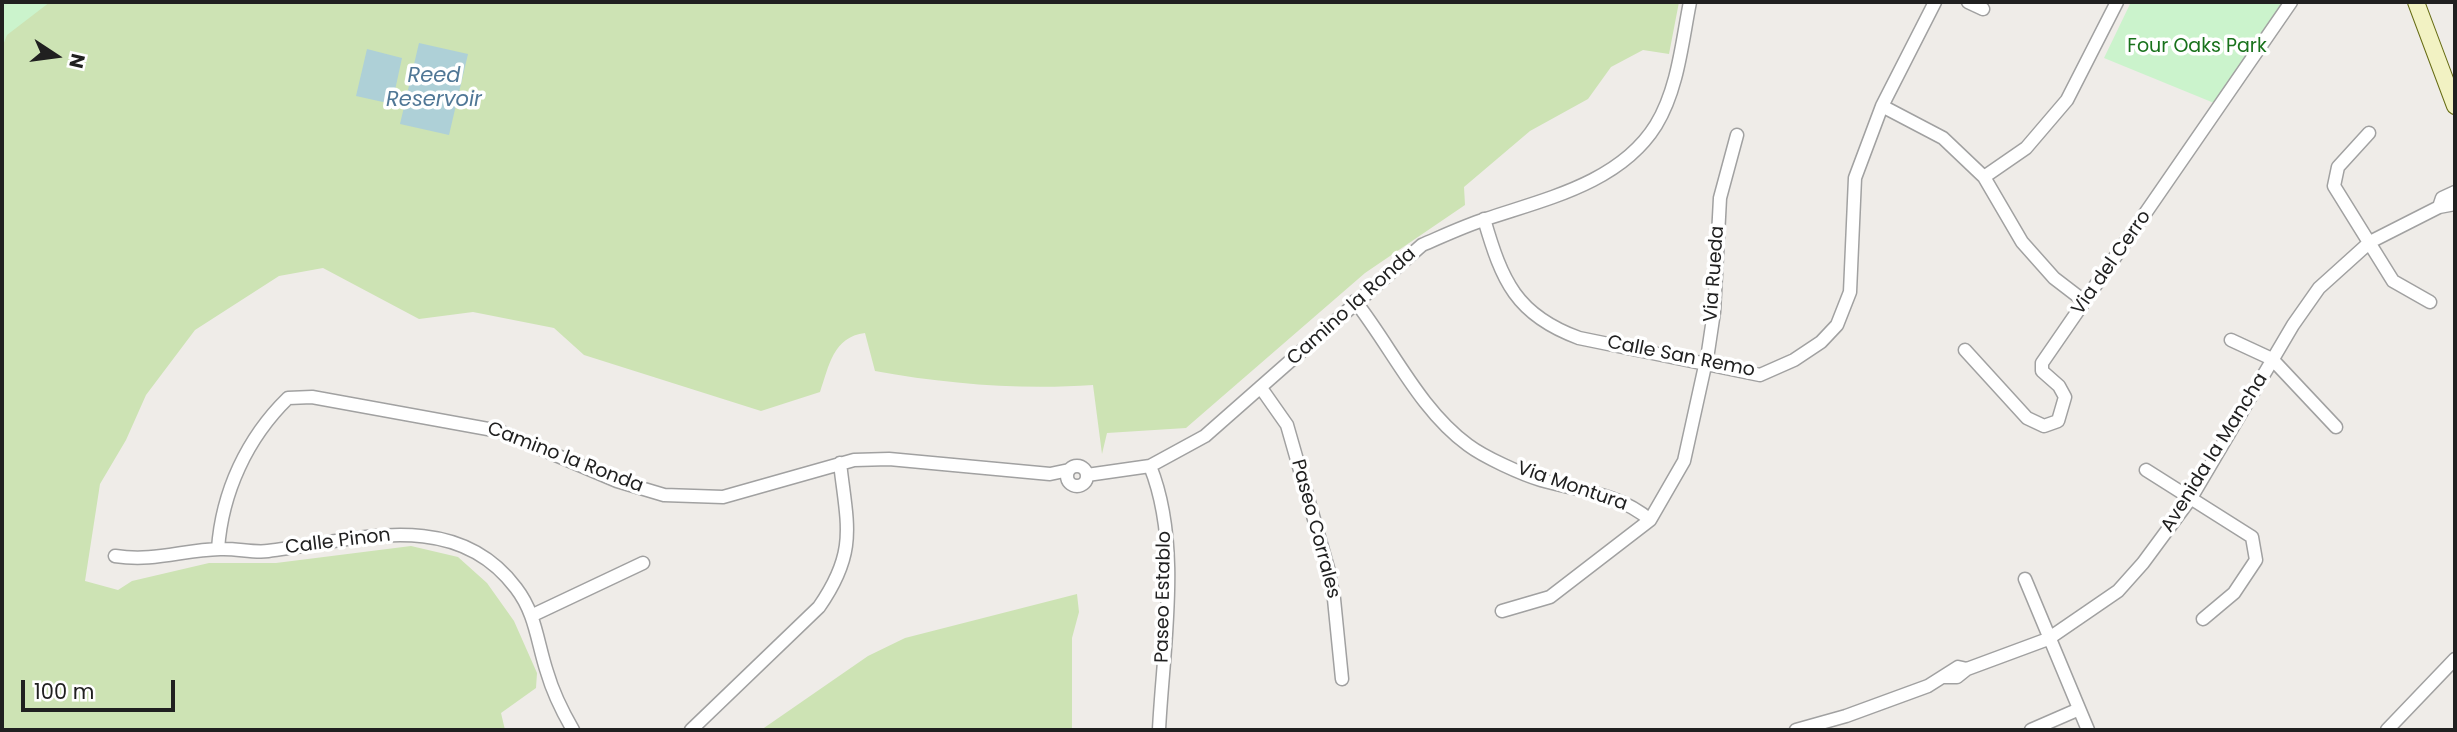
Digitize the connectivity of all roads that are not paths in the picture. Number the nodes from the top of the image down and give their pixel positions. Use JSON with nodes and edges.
{"nodes":[{"id":1,"x":1690,"y":2,"type":"edge"},
{"id":2,"x":1935,"y":2,"type":"edge"},
{"id":3,"x":1969,"y":2,"type":"edge"},
{"id":4,"x":2116,"y":2,"type":"edge"},
{"id":5,"x":2291,"y":2,"type":"edge"},
{"id":6,"x":2416,"y":2,"type":"edge"},
{"id":7,"x":1983,"y":9,"type":"dead end"},
{"id":8,"x":1882,"y":106,"type":"junction"},
{"id":9,"x":2455,"y":106,"type":"edge"},
{"id":10,"x":2369,"y":133,"type":"dead end"},
{"id":11,"x":1737,"y":135,"type":"dead end"},
{"id":12,"x":1984,"y":177,"type":"junction"},
{"id":13,"x":2455,"y":192,"type":"edge"},
{"id":14,"x":2455,"y":204,"type":"edge"},
{"id":15,"x":2439,"y":207,"type":"junction"},
{"id":16,"x":1484,"y":219,"type":"junction"},
{"id":17,"x":2370,"y":242,"type":"junction"},
{"id":18,"x":2084,"y":300,"type":"junction"},
{"id":19,"x":1355,"y":301,"type":"junction"},
{"id":20,"x":2430,"y":302,"type":"dead end"},
{"id":21,"x":2231,"y":340,"type":"dead end"},
{"id":22,"x":1965,"y":350,"type":"dead end"},
{"id":23,"x":2272,"y":359,"type":"junction"},
{"id":24,"x":1705,"y":364,"type":"junction"},
{"id":25,"x":1261,"y":388,"type":"junction"},
{"id":26,"x":2336,"y":427,"type":"dead end"},
{"id":27,"x":839,"y":463,"type":"junction"},
{"id":28,"x":1150,"y":466,"type":"junction"},
{"id":29,"x":2146,"y":470,"type":"dead end"},
{"id":30,"x":2191,"y":498,"type":"junction"},
{"id":31,"x":1650,"y":520,"type":"junction"},
{"id":32,"x":218,"y":549,"type":"junction"},
{"id":33,"x":115,"y":556,"type":"dead end"},
{"id":34,"x":643,"y":563,"type":"dead end"},
{"id":35,"x":2025,"y":579,"type":"dead end"},
{"id":36,"x":1502,"y":611,"type":"dead end"},
{"id":37,"x":533,"y":615,"type":"junction"},
{"id":38,"x":2203,"y":619,"type":"dead end"},
{"id":39,"x":2048,"y":639,"type":"junction"},
{"id":40,"x":2455,"y":659,"type":"edge"},
{"id":41,"x":1342,"y":679,"type":"dead end"},
{"id":42,"x":2077,"y":710,"type":"junction"},
{"id":43,"x":573,"y":730,"type":"edge"},
{"id":44,"x":691,"y":730,"type":"edge"},
{"id":45,"x":1159,"y":730,"type":"edge"},
{"id":46,"x":1796,"y":730,"type":"edge"},
{"id":47,"x":2031,"y":730,"type":"edge"},
{"id":48,"x":2088,"y":730,"type":"edge"},
{"id":49,"x":2388,"y":730,"type":"edge"}],
"edges":[{"from":1,"to":16,"type":"street","name":"Camino la Ronda"},
{"from":2,"to":8,"type":"street","name":"Calle San Remo"},
{"from":3,"to":7,"type":"street"},
{"from":4,"to":12,"type":"street"},
{"from":5,"to":18,"type":"street","name":"Via del Cerro"},
{"from":6,"to":9,"type":"street"},
{"from":8,"to":12,"type":"street"},
{"from":8,"to":24,"type":"street","name":"Calle San Remo"},
{"from":10,"to":17,"type":"street"},
{"from":11,"to":24,"type":"street","name":"Via Rueda"},
{"from":12,"to":18,"type":"street"},
{"from":13,"to":15,"type":"street","name":"Avenida la Mancha"},
{"from":14,"to":15,"type":"street","name":"Avenida la Mancha"},
{"from":15,"to":17,"type":"street","name":"Avenida la Mancha"},
{"from":16,"to":19,"type":"street","name":"Camino la Ronda"},
{"from":16,"to":24,"type":"street","name":"Calle San Remo"},
{"from":17,"to":20,"type":"street"},
{"from":17,"to":23,"type":"street","name":"Avenida la Mancha"},
{"from":18,"to":22,"type":"street","name":"Via del Cerro"},
{"from":19,"to":25,"type":"street","name":"Camino la Ronda"},
{"from":19,"to":31,"type":"street","name":"Via Montura"},
{"from":21,"to":23,"type":"street"},
{"from":23,"to":26,"type":"street"},
{"from":23,"to":30,"type":"street","name":"Avenida la Mancha"},
{"from":24,"to":31,"type":"street","name":"Via Rueda"},
{"from":25,"to":28,"type":"street","name":"Camino la Ronda"},
{"from":25,"to":41,"type":"street","name":"Paseo Corrales"},
{"from":27,"to":28,"type":"street","name":"Camino la Ronda"},
{"from":27,"to":32,"type":"street","name":"Camino la Ronda"},
{"from":27,"to":44,"type":"street"},
{"from":28,"to":45,"type":"street","name":"Paseo Establo"},
{"from":29,"to":30,"type":"street"},
{"from":30,"to":38,"type":"street"},
{"from":30,"to":39,"type":"street","name":"Avenida la Mancha"},
{"from":31,"to":36,"type":"street","name":"Via Rueda"},
{"from":32,"to":33,"type":"street","name":"Calle Pinon"},
{"from":32,"to":37,"type":"street","name":"Calle Pinon"},
{"from":34,"to":37,"type":"street"},
{"from":35,"to":39,"type":"street"},
{"from":37,"to":43,"type":"street","name":"Calle Pinon"},
{"from":39,"to":42,"type":"street"},
{"from":39,"to":46,"type":"street","name":"Avenida la Mancha"},
{"from":40,"to":49,"type":"street"},
{"from":42,"to":47,"type":"street"},
{"from":42,"to":48,"type":"street"}]}
